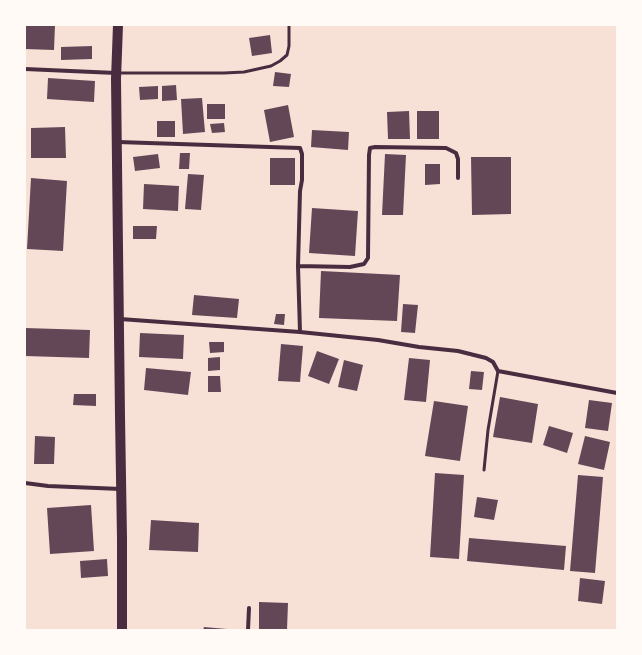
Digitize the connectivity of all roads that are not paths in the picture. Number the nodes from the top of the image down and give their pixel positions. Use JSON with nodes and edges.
{"nodes":[{"id":1,"x":118,"y":25,"type":"edge"},
{"id":2,"x":289,"y":25,"type":"edge"},
{"id":3,"x":25,"y":69,"type":"edge"},
{"id":4,"x":116,"y":73,"type":"junction"},
{"id":5,"x":117,"y":142,"type":"junction"},
{"id":6,"x":458,"y":178,"type":"dead end"},
{"id":7,"x":298,"y":266,"type":"junction"},
{"id":8,"x":119,"y":319,"type":"junction"},
{"id":9,"x":300,"y":332,"type":"junction"},
{"id":10,"x":498,"y":371,"type":"junction"},
{"id":11,"x":617,"y":392,"type":"edge"},
{"id":12,"x":484,"y":470,"type":"dead end"},
{"id":13,"x":25,"y":483,"type":"edge"},
{"id":14,"x":122,"y":489,"type":"junction"},
{"id":15,"x":249,"y":608,"type":"dead end"},
{"id":16,"x":122,"y":630,"type":"edge"},
{"id":17,"x":248,"y":630,"type":"edge"}],
"edges":[{"from":1,"to":4,"type":"main road"},
{"from":2,"to":4,"type":"lane"},
{"from":3,"to":4,"type":"street"},
{"from":4,"to":5,"type":"main road"},
{"from":5,"to":7,"type":"street"},
{"from":5,"to":8,"type":"main road"},
{"from":6,"to":7,"type":"street"},
{"from":7,"to":9,"type":"street"},
{"from":8,"to":9,"type":"street"},
{"from":8,"to":14,"type":"main road"},
{"from":9,"to":10,"type":"street"},
{"from":10,"to":11,"type":"street"},
{"from":10,"to":12,"type":"lane"},
{"from":13,"to":14,"type":"street"},
{"from":14,"to":16,"type":"main road"},
{"from":15,"to":17,"type":"street"}]}
